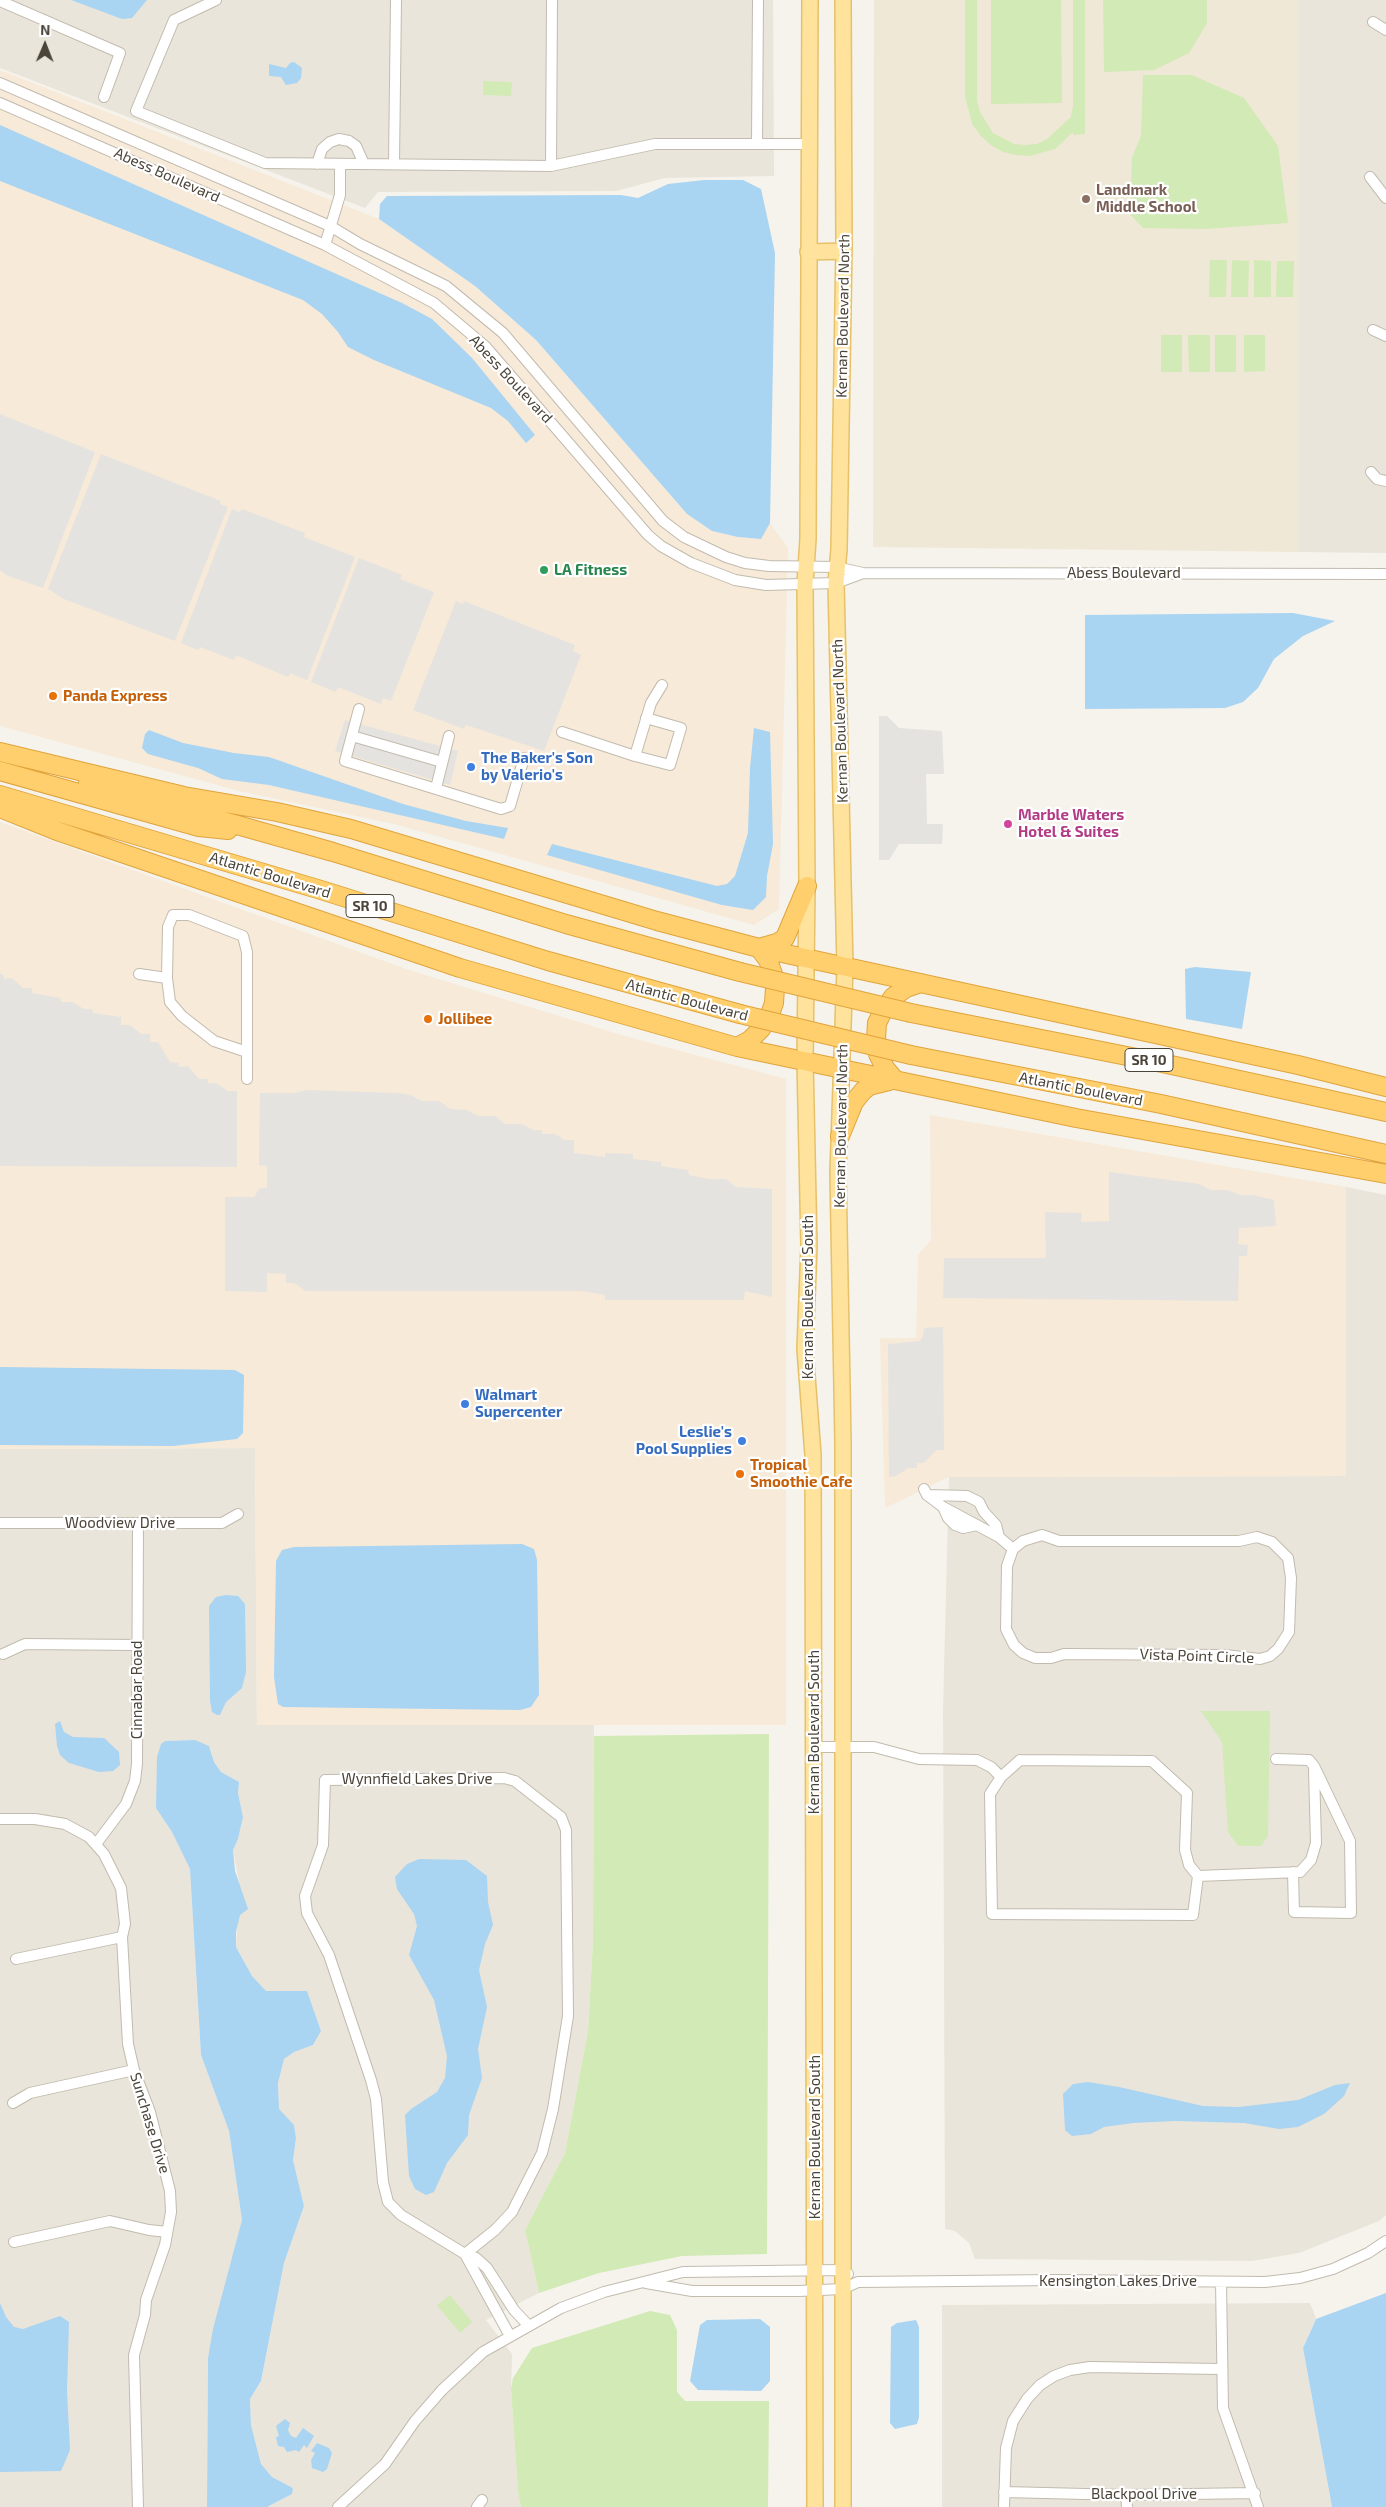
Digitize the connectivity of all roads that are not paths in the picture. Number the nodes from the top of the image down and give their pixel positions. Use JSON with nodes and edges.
{"nodes":[{"id":1,"x":216,"y":0,"type":"edge"},
{"id":2,"x":396,"y":0,"type":"edge"},
{"id":3,"x":552,"y":0,"type":"edge"},
{"id":4,"x":758,"y":0,"type":"edge"},
{"id":5,"x":810,"y":0,"type":"edge"},
{"id":6,"x":843,"y":0,"type":"edge"},
{"id":7,"x":4,"y":3,"type":"edge"},
{"id":8,"x":0,"y":13,"type":"edge"},
{"id":9,"x":1373,"y":22,"type":"dead end"},
{"id":10,"x":1386,"y":30,"type":"edge"},
{"id":11,"x":0,"y":83,"type":"edge"},
{"id":12,"x":104,"y":97,"type":"dead end"},
{"id":13,"x":0,"y":103,"type":"edge"},
{"id":14,"x":757,"y":144,"type":"junction"},
{"id":15,"x":809,"y":144,"type":"junction"},
{"id":16,"x":317,"y":164,"type":"junction"},
{"id":17,"x":340,"y":164,"type":"junction"},
{"id":18,"x":364,"y":164,"type":"junction"},
{"id":19,"x":394,"y":164,"type":"junction"},
{"id":20,"x":551,"y":166,"type":"junction"},
{"id":21,"x":1370,"y":176,"type":"dead end"},
{"id":22,"x":1386,"y":198,"type":"edge"},
{"id":23,"x":330,"y":226,"type":"junction"},
{"id":24,"x":325,"y":245,"type":"junction"},
{"id":25,"x":844,"y":251,"type":"junction"},
{"id":26,"x":808,"y":252,"type":"junction"},
{"id":27,"x":1373,"y":330,"type":"dead end"},
{"id":28,"x":1386,"y":336,"type":"edge"},
{"id":29,"x":1371,"y":472,"type":"dead end"},
{"id":30,"x":1386,"y":481,"type":"edge"},
{"id":31,"x":806,"y":565,"type":"junction"},
{"id":32,"x":836,"y":567,"type":"junction"},
{"id":33,"x":863,"y":573,"type":"junction"},
{"id":34,"x":1386,"y":574,"type":"edge"},
{"id":35,"x":836,"y":583,"type":"junction"},
{"id":36,"x":805,"y":584,"type":"junction"},
{"id":37,"x":662,"y":685,"type":"dead end"},
{"id":38,"x":359,"y":710,"type":"dead end"},
{"id":39,"x":646,"y":718,"type":"junction"},
{"id":40,"x":562,"y":732,"type":"dead end"},
{"id":41,"x":352,"y":736,"type":"junction"},
{"id":42,"x":449,"y":736,"type":"dead end"},
{"id":43,"x":0,"y":752,"type":"edge"},
{"id":44,"x":634,"y":756,"type":"junction"},
{"id":45,"x":0,"y":757,"type":"edge"},
{"id":46,"x":524,"y":758,"type":"dead end"},
{"id":47,"x":442,"y":762,"type":"junction"},
{"id":48,"x":0,"y":771,"type":"edge"},
{"id":49,"x":436,"y":788,"type":"junction"},
{"id":50,"x":0,"y":795,"type":"edge"},
{"id":51,"x":0,"y":808,"type":"edge"},
{"id":52,"x":276,"y":836,"type":"junction"},
{"id":53,"x":807,"y":886,"type":"junction"},
{"id":54,"x":759,"y":948,"type":"junction"},
{"id":55,"x":805,"y":958,"type":"junction"},
{"id":56,"x":845,"y":967,"type":"junction"},
{"id":57,"x":139,"y":974,"type":"dead end"},
{"id":58,"x":167,"y":978,"type":"junction"},
{"id":59,"x":921,"y":983,"type":"junction"},
{"id":60,"x":738,"y":1047,"type":"junction"},
{"id":61,"x":247,"y":1052,"type":"junction"},
{"id":62,"x":805,"y":1060,"type":"junction"},
{"id":63,"x":842,"y":1068,"type":"junction"},
{"id":64,"x":247,"y":1079,"type":"dead end"},
{"id":65,"x":895,"y":1080,"type":"junction"},
{"id":66,"x":1386,"y":1087,"type":"edge"},
{"id":67,"x":1386,"y":1112,"type":"edge"},
{"id":68,"x":840,"y":1136,"type":"junction"},
{"id":69,"x":1386,"y":1154,"type":"edge"},
{"id":70,"x":1386,"y":1174,"type":"edge"},
{"id":71,"x":843,"y":1442,"type":"joint"},
{"id":72,"x":238,"y":1514,"type":"dead end"},
{"id":73,"x":0,"y":1523,"type":"edge"},
{"id":74,"x":138,"y":1523,"type":"junction"},
{"id":75,"x":999,"y":1536,"type":"junction"},
{"id":76,"x":1013,"y":1549,"type":"junction"},
{"id":77,"x":137,"y":1646,"type":"junction"},
{"id":78,"x":3,"y":1654,"type":"dead end"},
{"id":79,"x":842,"y":1746,"type":"junction"},
{"id":80,"x":814,"y":1747,"type":"junction"},
{"id":81,"x":1276,"y":1759,"type":"dead end"},
{"id":82,"x":1314,"y":1766,"type":"junction"},
{"id":83,"x":1001,"y":1777,"type":"junction"},
{"id":84,"x":0,"y":1819,"type":"edge"},
{"id":85,"x":96,"y":1844,"type":"junction"},
{"id":86,"x":1293,"y":1872,"type":"junction"},
{"id":87,"x":1198,"y":1876,"type":"junction"},
{"id":88,"x":122,"y":1937,"type":"junction"},
{"id":89,"x":16,"y":1959,"type":"dead end"},
{"id":90,"x":134,"y":2070,"type":"junction"},
{"id":91,"x":13,"y":2103,"type":"dead end"},
{"id":92,"x":167,"y":2232,"type":"junction"},
{"id":93,"x":1386,"y":2241,"type":"edge"},
{"id":94,"x":14,"y":2242,"type":"dead end"},
{"id":95,"x":465,"y":2254,"type":"junction"},
{"id":96,"x":815,"y":2270,"type":"junction"},
{"id":97,"x":842,"y":2270,"type":"junction"},
{"id":98,"x":858,"y":2282,"type":"junction"},
{"id":99,"x":1221,"y":2282,"type":"junction"},
{"id":100,"x":646,"y":2283,"type":"junction"},
{"id":101,"x":842,"y":2289,"type":"junction"},
{"id":102,"x":815,"y":2291,"type":"junction"},
{"id":103,"x":528,"y":2325,"type":"junction"},
{"id":104,"x":510,"y":2336,"type":"junction"},
{"id":105,"x":1220,"y":2369,"type":"junction"},
{"id":106,"x":1004,"y":2492,"type":"junction"},
{"id":107,"x":1255,"y":2493,"type":"junction"},
{"id":108,"x":1126,"y":2495,"type":"junction"},
{"id":109,"x":138,"y":2507,"type":"edge"},
{"id":110,"x":338,"y":2507,"type":"edge"},
{"id":111,"x":815,"y":2507,"type":"edge"},
{"id":112,"x":843,"y":2507,"type":"edge"},
{"id":113,"x":1004,"y":2507,"type":"edge"},
{"id":114,"x":1127,"y":2507,"type":"edge"},
{"id":115,"x":1258,"y":2507,"type":"edge"}],
"edges":[{"from":1,"to":16,"type":"street"},
{"from":2,"to":19,"type":"street"},
{"from":3,"to":20,"type":"street"},
{"from":4,"to":14,"type":"street"},
{"from":5,"to":15,"type":"main road","name":"Kernan Boulevard North"},
{"from":6,"to":25,"type":"main road","name":"Kernan Boulevard North"},
{"from":7,"to":8,"type":"street"},
{"from":7,"to":12,"type":"street"},
{"from":9,"to":10,"type":"street"},
{"from":11,"to":23,"type":"street","name":"Abess Boulevard"},
{"from":13,"to":24,"type":"street","name":"Abess Boulevard"},
{"from":14,"to":15,"type":"street"},
{"from":14,"to":20,"type":"street"},
{"from":15,"to":26,"type":"main road","name":"Kernan Boulevard North"},
{"from":16,"to":17,"type":"street"},
{"from":16,"to":18,"type":"street"},
{"from":17,"to":18,"type":"street"},
{"from":17,"to":23,"type":"street"},
{"from":18,"to":19,"type":"street"},
{"from":19,"to":20,"type":"street"},
{"from":21,"to":22,"type":"street"},
{"from":23,"to":24,"type":"street"},
{"from":23,"to":31,"type":"street","name":"Abess Boulevard"},
{"from":24,"to":36,"type":"street","name":"Abess Boulevard"},
{"from":25,"to":26,"type":"main road"},
{"from":25,"to":32,"type":"main road","name":"Kernan Boulevard North"},
{"from":26,"to":31,"type":"main road","name":"Kernan Boulevard North"},
{"from":27,"to":28,"type":"street"},
{"from":29,"to":30,"type":"street"},
{"from":31,"to":32,"type":"street","name":"Abess Boulevard"},
{"from":31,"to":36,"type":"main road","name":"Kernan Boulevard North"},
{"from":32,"to":33,"type":"street","name":"Abess Boulevard"},
{"from":32,"to":35,"type":"main road","name":"Kernan Boulevard North"},
{"from":33,"to":34,"type":"street","name":"Abess Boulevard"},
{"from":33,"to":35,"type":"street","name":"Abess Boulevard"},
{"from":35,"to":36,"type":"street","name":"Abess Boulevard"},
{"from":35,"to":56,"type":"main road","name":"Kernan Boulevard North"},
{"from":36,"to":53,"type":"main road","name":"Kernan Boulevard North"},
{"from":37,"to":39,"type":"street"},
{"from":38,"to":41,"type":"street"},
{"from":39,"to":44,"type":"street"},
{"from":39,"to":44,"type":"street"},
{"from":40,"to":44,"type":"street"},
{"from":41,"to":47,"type":"street"},
{"from":41,"to":49,"type":"street"},
{"from":42,"to":47,"type":"street"},
{"from":43,"to":54,"type":"highway"},
{"from":45,"to":52,"type":"highway","number":"SR 10"},
{"from":46,"to":49,"type":"street"},
{"from":47,"to":49,"type":"street"},
{"from":48,"to":52,"type":"highway"},
{"from":50,"to":69,"type":"highway","name":"Atlantic Boulevard","number":"SR 10","bridge":true},
{"from":51,"to":60,"type":"highway"},
{"from":52,"to":67,"type":"highway","number":"SR 10","bridge":true},
{"from":53,"to":54,"type":"highway"},
{"from":53,"to":55,"type":"main road","name":"Kernan Boulevard North"},
{"from":54,"to":55,"type":"highway"},
{"from":54,"to":60,"type":"highway"},
{"from":55,"to":56,"type":"highway"},
{"from":55,"to":62,"type":"main road","name":"Kernan Boulevard South"},
{"from":56,"to":59,"type":"highway"},
{"from":56,"to":63,"type":"main road","name":"Kernan Boulevard North"},
{"from":57,"to":58,"type":"street"},
{"from":58,"to":61,"type":"street"},
{"from":58,"to":61,"type":"street"},
{"from":59,"to":65,"type":"highway"},
{"from":59,"to":66,"type":"highway"},
{"from":60,"to":62,"type":"highway"},
{"from":61,"to":64,"type":"street"},
{"from":62,"to":63,"type":"highway"},
{"from":62,"to":80,"type":"main road","name":"Kernan Boulevard South"},
{"from":63,"to":65,"type":"highway"},
{"from":63,"to":68,"type":"main road","name":"Kernan Boulevard North"},
{"from":65,"to":68,"type":"highway"},
{"from":65,"to":70,"type":"highway"},
{"from":68,"to":71,"type":"main road","name":"Kernan Boulevard North"},
{"from":71,"to":79,"type":"main road","name":"Kernan Boulevard South"},
{"from":72,"to":74,"type":"street","name":"Woodview Drive"},
{"from":73,"to":74,"type":"street","name":"Woodview Drive"},
{"from":74,"to":77,"type":"street","name":"Cinnabar Road"},
{"from":75,"to":75,"type":"street"},
{"from":75,"to":76,"type":"street"},
{"from":76,"to":76,"type":"street","name":"Vista Point Circle"},
{"from":77,"to":78,"type":"street"},
{"from":77,"to":85,"type":"street","name":"Cinnabar Road"},
{"from":79,"to":80,"type":"street"},
{"from":79,"to":83,"type":"street"},
{"from":79,"to":97,"type":"main road","name":"Kernan Boulevard South"},
{"from":80,"to":96,"type":"main road","name":"Kernan Boulevard South"},
{"from":81,"to":82,"type":"street"},
{"from":82,"to":86,"type":"street"},
{"from":82,"to":86,"type":"street"},
{"from":83,"to":87,"type":"street"},
{"from":83,"to":87,"type":"street"},
{"from":84,"to":85,"type":"street","name":"Sunchase Drive"},
{"from":85,"to":88,"type":"street","name":"Sunchase Drive"},
{"from":86,"to":87,"type":"street"},
{"from":88,"to":89,"type":"street"},
{"from":88,"to":90,"type":"street","name":"Sunchase Drive"},
{"from":90,"to":91,"type":"street"},
{"from":90,"to":92,"type":"street","name":"Sunchase Drive"},
{"from":92,"to":94,"type":"street"},
{"from":92,"to":109,"type":"street","name":"Sunchase Drive"},
{"from":93,"to":99,"type":"street","name":"Kensington Lakes Drive"},
{"from":95,"to":95,"type":"street","name":"Wynnfield Lakes Drive"},
{"from":95,"to":103,"type":"street"},
{"from":95,"to":104,"type":"street"},
{"from":96,"to":97,"type":"street"},
{"from":96,"to":100,"type":"street"},
{"from":96,"to":102,"type":"main road","name":"Kernan Boulevard South"},
{"from":97,"to":98,"type":"street"},
{"from":97,"to":101,"type":"main road","name":"Kernan Boulevard South"},
{"from":98,"to":99,"type":"street","name":"Kensington Lakes Drive"},
{"from":98,"to":101,"type":"street","name":"Kensington Lakes Drive"},
{"from":99,"to":105,"type":"street"},
{"from":100,"to":102,"type":"street","name":"Kensington Lakes Drive"},
{"from":100,"to":103,"type":"street"},
{"from":101,"to":102,"type":"street","name":"Kensington Lakes Drive"},
{"from":101,"to":112,"type":"main road","name":"Kernan Boulevard South"},
{"from":102,"to":111,"type":"main road","name":"Kernan Boulevard South"},
{"from":103,"to":104,"type":"street"},
{"from":104,"to":110,"type":"street"},
{"from":105,"to":106,"type":"street"},
{"from":105,"to":107,"type":"street"},
{"from":106,"to":108,"type":"street","name":"Blackpool Drive"},
{"from":106,"to":113,"type":"street"},
{"from":107,"to":108,"type":"street","name":"Blackpool Drive"},
{"from":107,"to":115,"type":"street"},
{"from":108,"to":114,"type":"street"}]}
